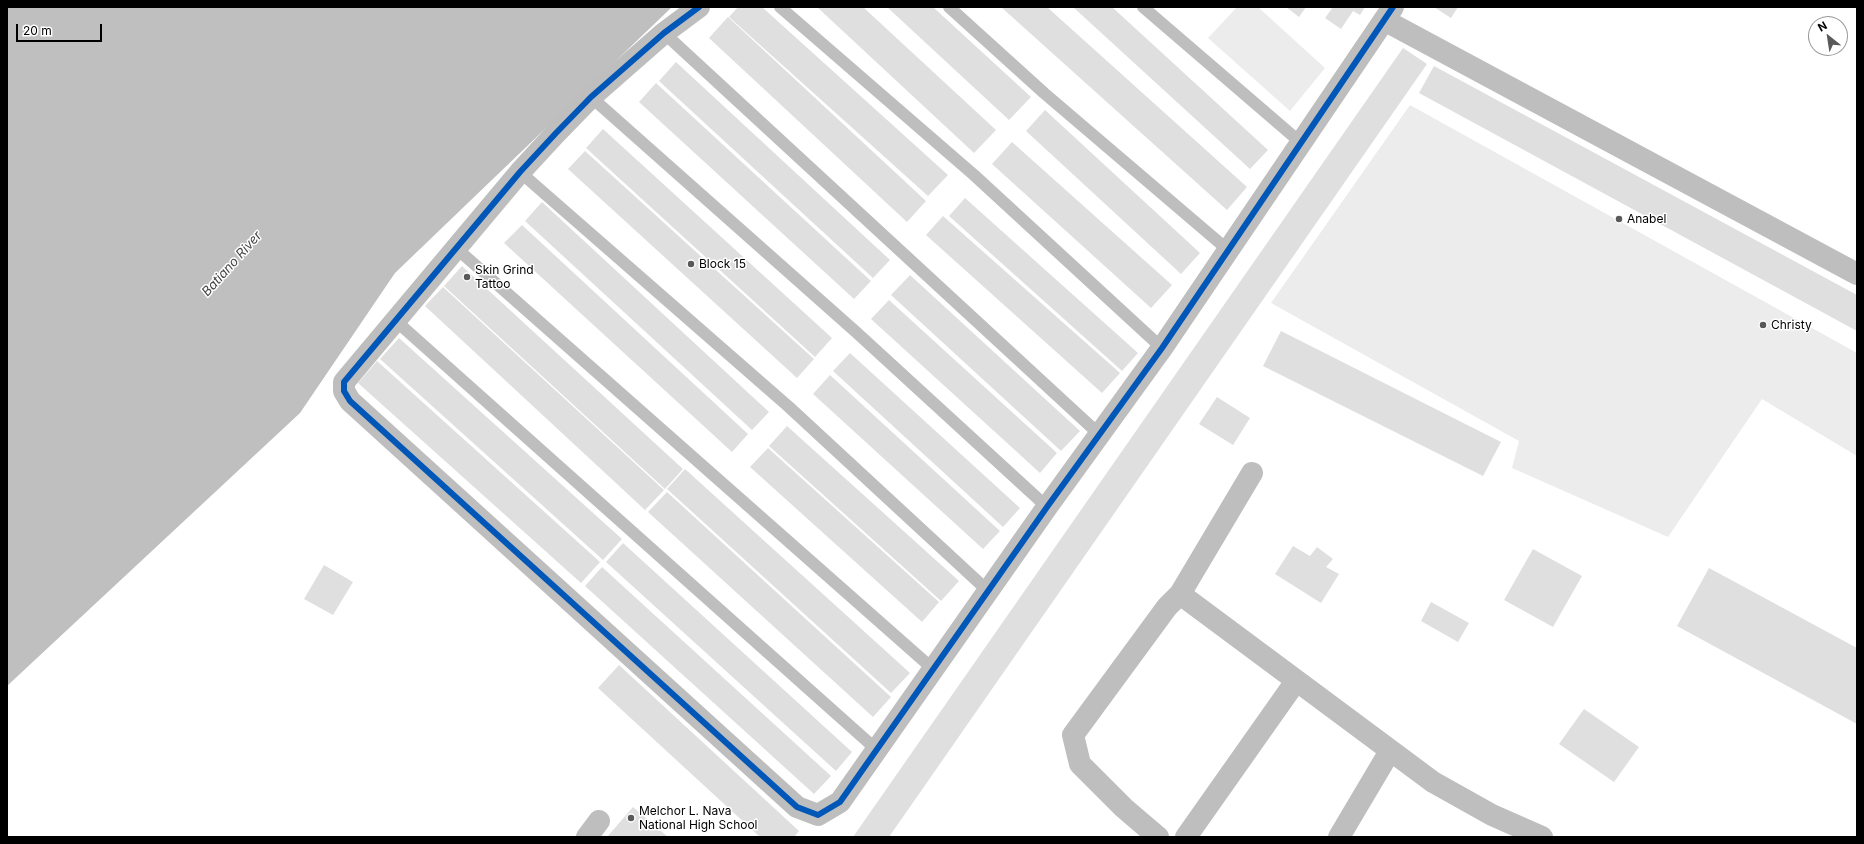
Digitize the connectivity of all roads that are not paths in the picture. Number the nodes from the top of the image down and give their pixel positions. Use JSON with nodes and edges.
{"nodes":[{"id":1,"x":698,"y":7,"type":"edge"},
{"id":2,"x":780,"y":7,"type":"edge"},
{"id":3,"x":949,"y":7,"type":"edge"},
{"id":4,"x":1143,"y":7,"type":"edge"},
{"id":5,"x":1388,"y":13,"type":"edge"},
{"id":6,"x":664,"y":33,"type":"junction"},
{"id":7,"x":591,"y":97,"type":"junction"},
{"id":8,"x":1300,"y":142,"type":"junction"},
{"id":9,"x":520,"y":172,"type":"junction"},
{"id":10,"x":456,"y":248,"type":"junction"},
{"id":11,"x":1228,"y":250,"type":"junction"},
{"id":12,"x":1857,"y":274,"type":"edge"},
{"id":13,"x":396,"y":321,"type":"junction"},
{"id":14,"x":1162,"y":348,"type":"junction"},
{"id":15,"x":1100,"y":435,"type":"junction"},
{"id":16,"x":1252,"y":473,"type":"dead end"},
{"id":17,"x":1047,"y":507,"type":"junction"},
{"id":18,"x":988,"y":591,"type":"junction"},
{"id":19,"x":1180,"y":594,"type":"junction"},
{"id":20,"x":933,"y":669,"type":"junction"},
{"id":21,"x":1296,"y":681,"type":"junction"},
{"id":22,"x":877,"y":750,"type":"junction"},
{"id":23,"x":1390,"y":751,"type":"junction"},
{"id":24,"x":1158,"y":837,"type":"edge"},
{"id":25,"x":1186,"y":837,"type":"edge"},
{"id":26,"x":1339,"y":837,"type":"edge"},
{"id":27,"x":1542,"y":837,"type":"edge"}],
"edges":[{"from":1,"to":6,"type":"street"},
{"from":2,"to":14,"type":"lane"},
{"from":3,"to":11,"type":"lane"},
{"from":4,"to":8,"type":"lane"},
{"from":5,"to":8,"type":"street"},
{"from":5,"to":12,"type":"street"},
{"from":6,"to":7,"type":"street"},
{"from":6,"to":15,"type":"lane"},
{"from":7,"to":9,"type":"street"},
{"from":7,"to":17,"type":"lane"},
{"from":8,"to":11,"type":"street"},
{"from":9,"to":10,"type":"street"},
{"from":9,"to":18,"type":"lane"},
{"from":10,"to":13,"type":"street"},
{"from":10,"to":20,"type":"lane"},
{"from":11,"to":14,"type":"street"},
{"from":13,"to":22,"type":"lane"},
{"from":13,"to":22,"type":"street"},
{"from":14,"to":15,"type":"street"},
{"from":15,"to":17,"type":"street"},
{"from":16,"to":19,"type":"street"},
{"from":17,"to":18,"type":"street"},
{"from":18,"to":20,"type":"street"},
{"from":19,"to":21,"type":"street"},
{"from":19,"to":24,"type":"street"},
{"from":20,"to":22,"type":"street"},
{"from":21,"to":23,"type":"street"},
{"from":21,"to":25,"type":"street"},
{"from":23,"to":26,"type":"street"},
{"from":23,"to":27,"type":"street"}]}
